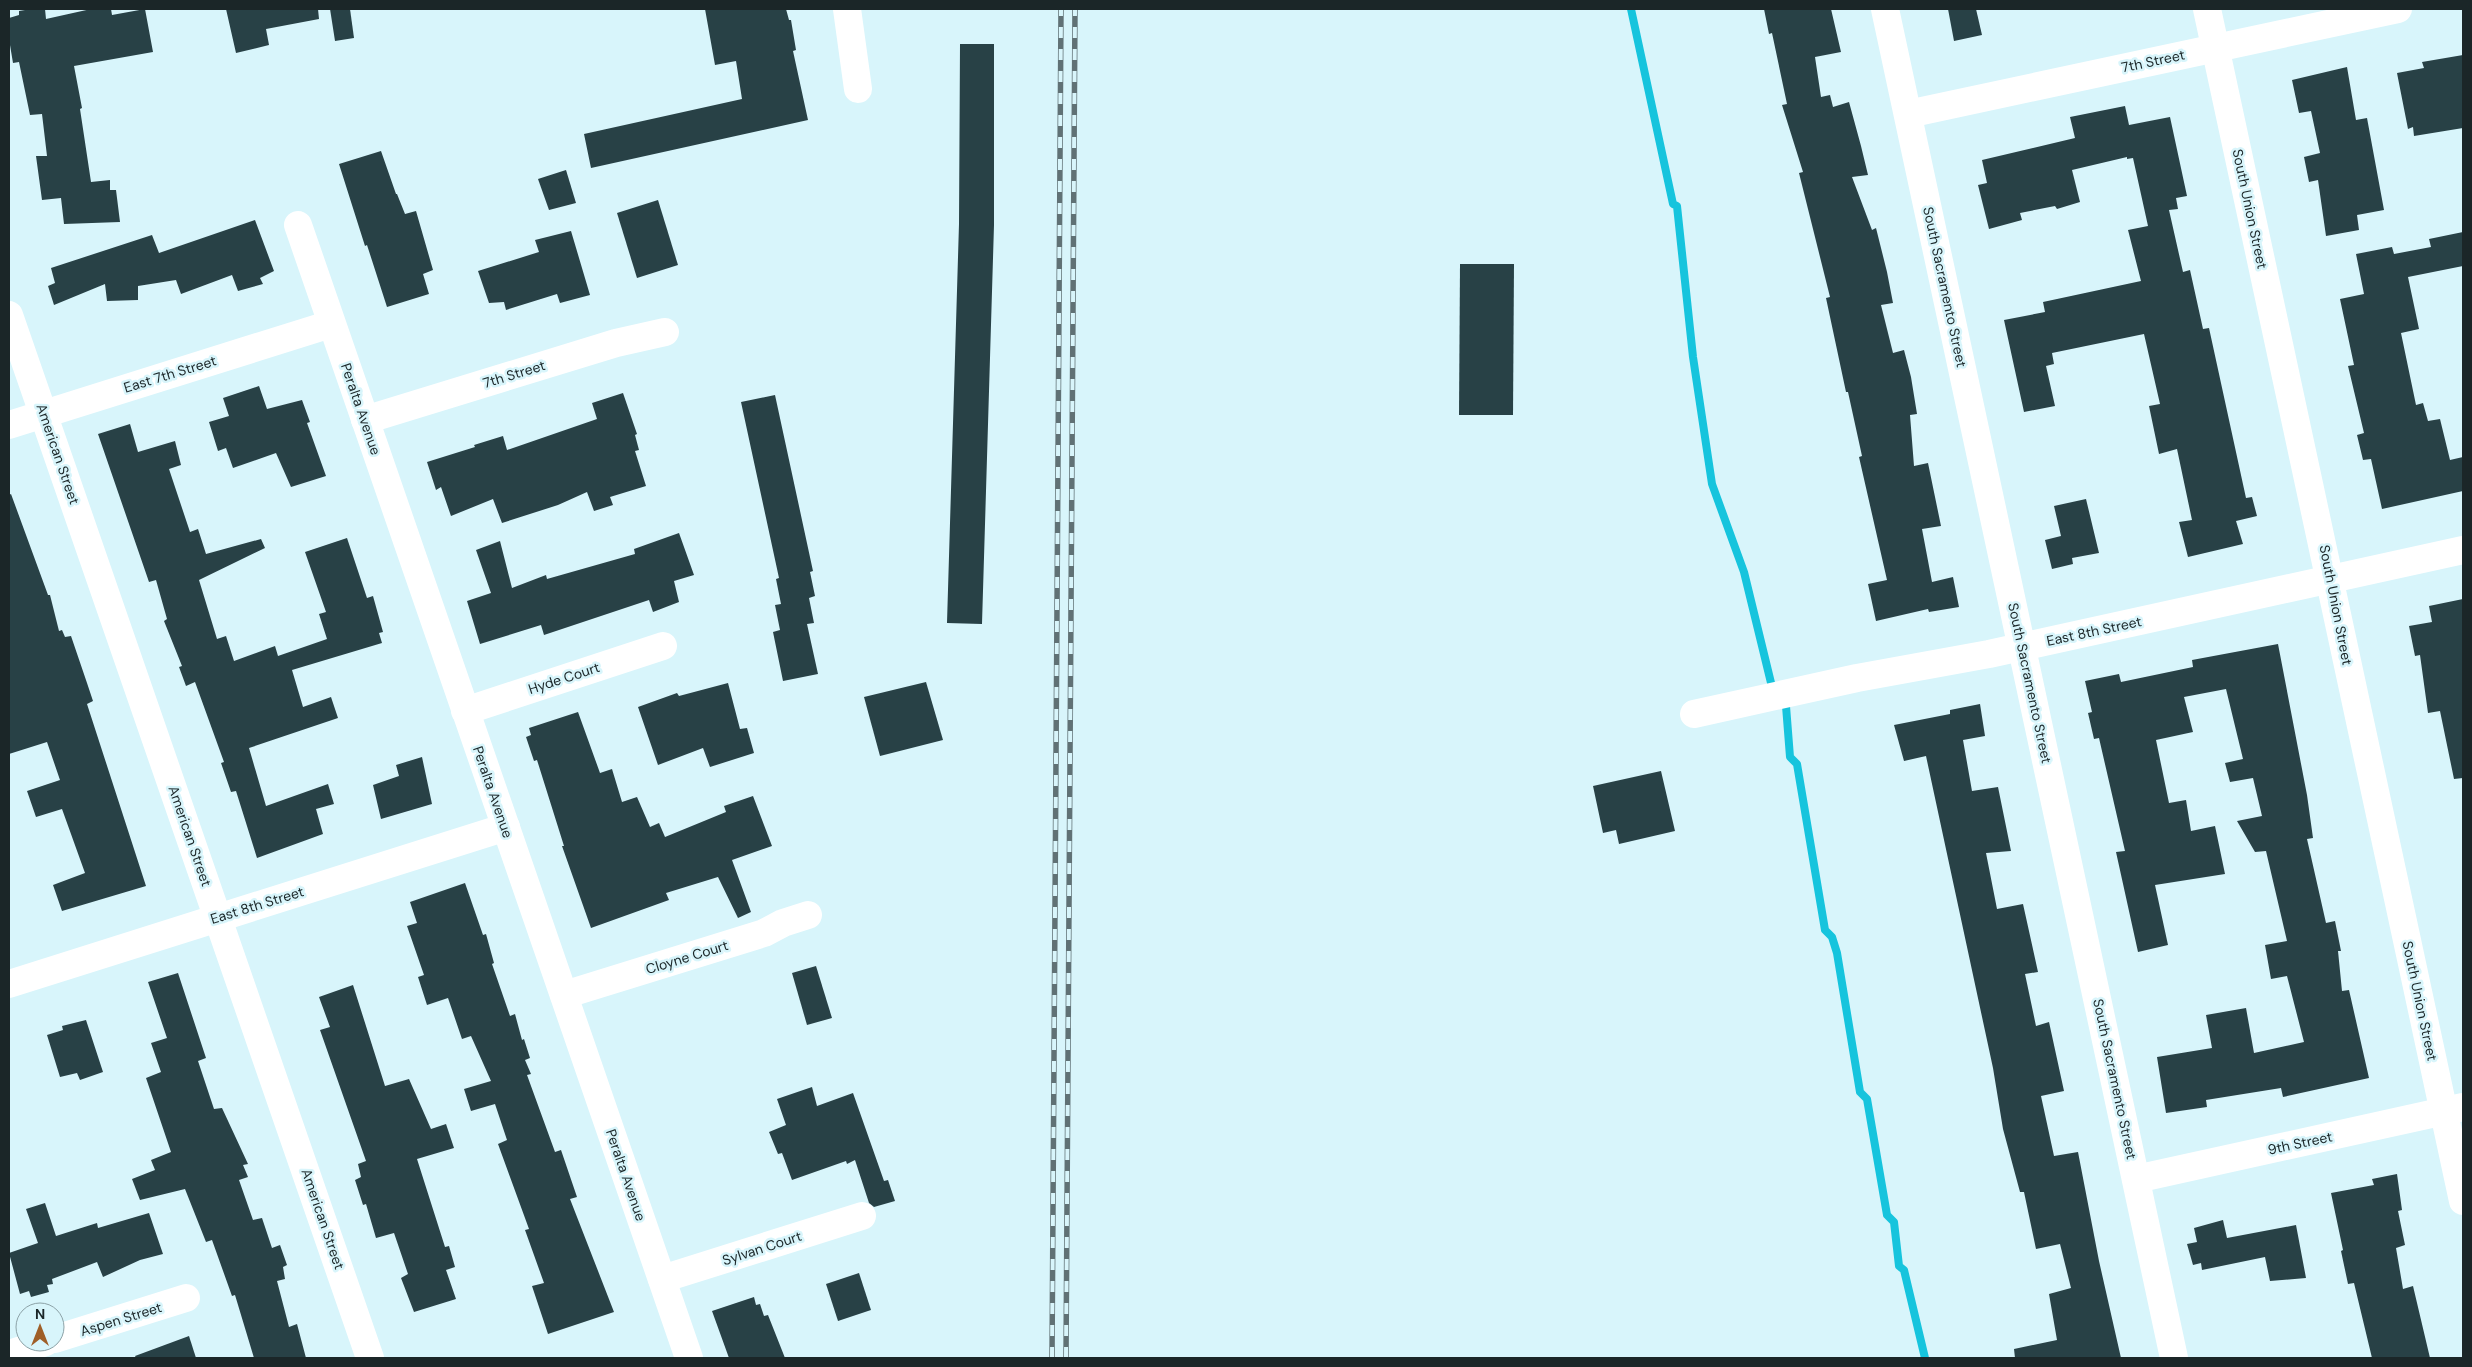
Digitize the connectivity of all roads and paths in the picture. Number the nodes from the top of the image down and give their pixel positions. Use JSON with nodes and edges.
{"nodes":[{"id":1,"x":847,"y":9,"type":"edge"},
{"id":2,"x":1885,"y":9,"type":"edge"},
{"id":3,"x":2207,"y":9,"type":"edge"},
{"id":4,"x":2398,"y":9,"type":"edge"},
{"id":5,"x":2215,"y":47,"type":"junction"},
{"id":6,"x":858,"y":89,"type":"dead end"},
{"id":7,"x":1908,"y":114,"type":"junction"},
{"id":8,"x":298,"y":225,"type":"dead end"},
{"id":9,"x":9,"y":315,"type":"edge"},
{"id":10,"x":331,"y":324,"type":"junction"},
{"id":11,"x":665,"y":332,"type":"dead end"},
{"id":12,"x":44,"y":414,"type":"junction"},
{"id":13,"x":365,"y":420,"type":"junction"},
{"id":14,"x":9,"y":425,"type":"edge"},
{"id":15,"x":2463,"y":550,"type":"edge"},
{"id":16,"x":2331,"y":579,"type":"junction"},
{"id":17,"x":663,"y":646,"type":"dead end"},
{"id":18,"x":2023,"y":646,"type":"junction"},
{"id":19,"x":466,"y":711,"type":"junction"},
{"id":20,"x":1694,"y":714,"type":"dead end"},
{"id":21,"x":506,"y":827,"type":"junction"},
{"id":22,"x":808,"y":915,"type":"dead end"},
{"id":23,"x":218,"y":917,"type":"junction"},
{"id":24,"x":9,"y":984,"type":"edge"},
{"id":25,"x":564,"y":995,"type":"junction"},
{"id":26,"x":2454,"y":1109,"type":"edge"},
{"id":27,"x":2136,"y":1179,"type":"junction"},
{"id":28,"x":2463,"y":1202,"type":"edge"},
{"id":29,"x":862,"y":1216,"type":"dead end"},
{"id":30,"x":662,"y":1279,"type":"junction"},
{"id":31,"x":186,"y":1298,"type":"dead end"},
{"id":32,"x":65,"y":1336,"type":"edge"},
{"id":33,"x":370,"y":1358,"type":"edge"},
{"id":34,"x":689,"y":1358,"type":"edge"},
{"id":35,"x":2174,"y":1358,"type":"edge"}],
"edges":[{"from":1,"to":6,"type":"street"},
{"from":2,"to":7,"type":"street","name":"South Sacramento Street"},
{"from":3,"to":5,"type":"street","name":"South Union Street"},
{"from":4,"to":5,"type":"street","name":"7th Street"},
{"from":5,"to":7,"type":"street","name":"7th Street"},
{"from":5,"to":16,"type":"street","name":"South Union Street"},
{"from":7,"to":18,"type":"street","name":"South Sacramento Street"},
{"from":8,"to":10,"type":"street","name":"Peralta Avenue"},
{"from":9,"to":12,"type":"street","name":"American Street"},
{"from":10,"to":12,"type":"street","name":"East 7th Street"},
{"from":10,"to":13,"type":"street","name":"Peralta Avenue"},
{"from":11,"to":13,"type":"street","name":"7th Street"},
{"from":12,"to":14,"type":"street","name":"East 7th Street"},
{"from":12,"to":23,"type":"street","name":"American Street"},
{"from":13,"to":19,"type":"street","name":"Peralta Avenue"},
{"from":15,"to":16,"type":"street","name":"East 8th Street"},
{"from":16,"to":18,"type":"street","name":"East 8th Street"},
{"from":16,"to":26,"type":"street","name":"South Union Street"},
{"from":17,"to":19,"type":"street","name":"Hyde Court"},
{"from":18,"to":20,"type":"street","name":"East 8th Street"},
{"from":18,"to":27,"type":"street","name":"South Sacramento Street"},
{"from":19,"to":21,"type":"street","name":"Peralta Avenue"},
{"from":21,"to":23,"type":"street","name":"East 8th Street"},
{"from":21,"to":25,"type":"street","name":"Peralta Avenue"},
{"from":22,"to":25,"type":"street","name":"Cloyne Court"},
{"from":23,"to":24,"type":"street","name":"East 8th Street"},
{"from":23,"to":33,"type":"street","name":"American Street"},
{"from":25,"to":30,"type":"street","name":"Peralta Avenue"},
{"from":26,"to":27,"type":"street","name":"9th Street"},
{"from":26,"to":28,"type":"street","name":"South Union Street"},
{"from":27,"to":35,"type":"street","name":"South Sacramento Street"},
{"from":29,"to":30,"type":"street","name":"Sylvan Court"},
{"from":30,"to":34,"type":"street","name":"Peralta Avenue"},
{"from":31,"to":32,"type":"street","name":"Aspen Street"}]}
